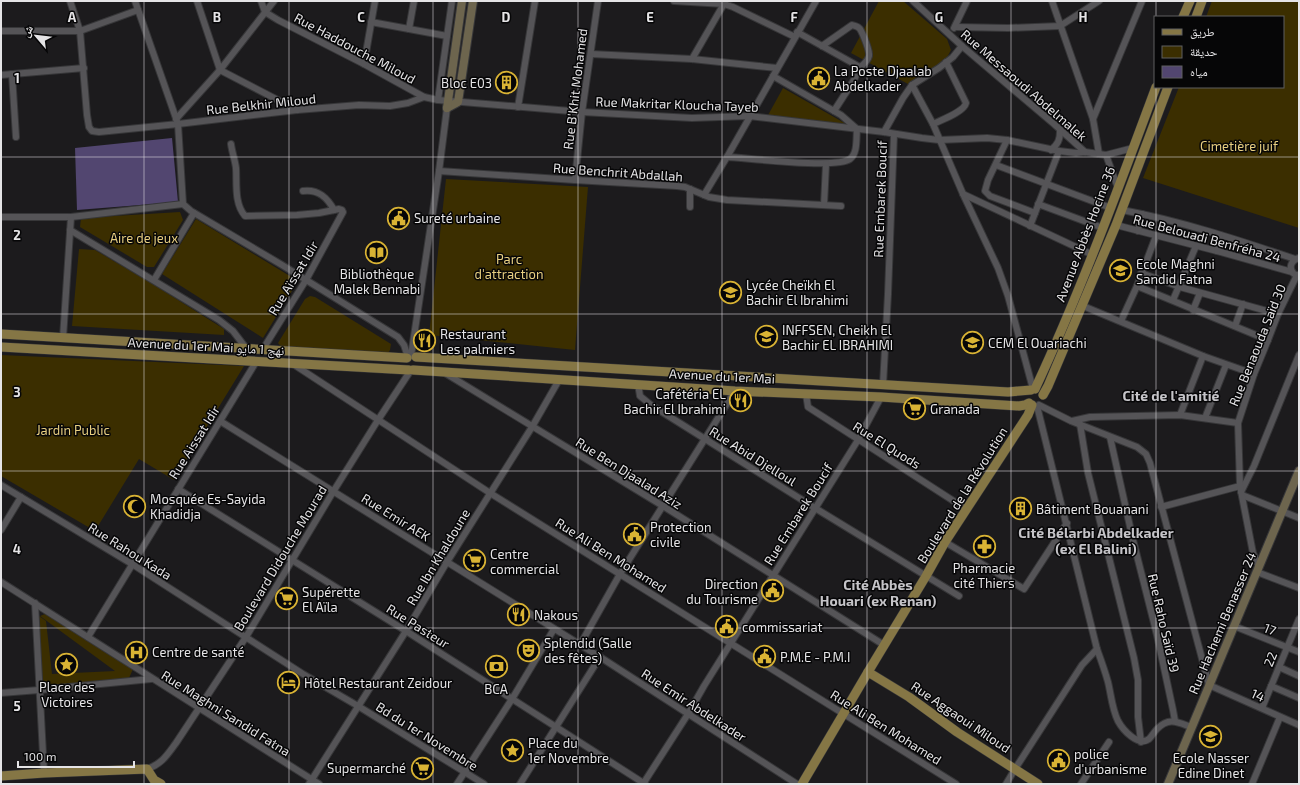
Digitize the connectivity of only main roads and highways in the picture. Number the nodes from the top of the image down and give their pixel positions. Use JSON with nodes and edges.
{"nodes":[{"id":1,"x":462,"y":1,"type":"edge"},
{"id":2,"x":473,"y":1,"type":"edge"},
{"id":3,"x":1190,"y":1,"type":"edge"},
{"id":4,"x":1202,"y":1,"type":"edge"},
{"id":5,"x":1183,"y":16,"type":"edge"},
{"id":6,"x":1196,"y":16,"type":"edge"},
{"id":7,"x":1156,"y":88,"type":"edge"},
{"id":8,"x":1168,"y":88,"type":"edge"},
{"id":9,"x":1,"y":334,"type":"edge"},
{"id":10,"x":1,"y":347,"type":"edge"},
{"id":11,"x":263,"y":349,"type":"junction"},
{"id":12,"x":410,"y":357,"type":"junction"},
{"id":13,"x":256,"y":362,"type":"junction"},
{"id":14,"x":411,"y":370,"type":"junction"},
{"id":15,"x":639,"y":370,"type":"junction"},
{"id":16,"x":807,"y":380,"type":"junction"},
{"id":17,"x":638,"y":384,"type":"junction"},
{"id":18,"x":883,"y":385,"type":"junction"},
{"id":19,"x":1035,"y":391,"type":"junction"},
{"id":20,"x":806,"y":394,"type":"junction"},
{"id":21,"x":882,"y":397,"type":"junction"},
{"id":22,"x":1034,"y":405,"type":"junction"},
{"id":23,"x":1299,"y":471,"type":"edge"},
{"id":24,"x":868,"y":672,"type":"junction"},
{"id":25,"x":1,"y":776,"type":"edge"},
{"id":26,"x":156,"y":783,"type":"edge"},
{"id":27,"x":802,"y":784,"type":"edge"},
{"id":28,"x":1038,"y":784,"type":"edge"},
{"id":29,"x":1168,"y":784,"type":"edge"}],
"edges":[{"from":1,"to":2,"type":"main road"},
{"from":3,"to":5,"type":"main road"},
{"from":4,"to":6,"type":"main road"},
{"from":7,"to":19,"type":"main road","name":"Avenue Abbès Hocine 36"},
{"from":8,"to":19,"type":"main road","name":"Avenue Abbès Hocine 36"},
{"from":9,"to":11,"type":"main road","name":"Avenue du 1er Mai نهج 1 مايو"},
{"from":10,"to":13,"type":"main road","name":"Avenue du 1er Mai نهج 1 مايو"},
{"from":11,"to":12,"type":"main road","name":"Avenue du 1er Mai نهج 1 مايو"},
{"from":11,"to":13,"type":"main road"},
{"from":12,"to":14,"type":"main road"},
{"from":12,"to":15,"type":"main road","name":"Avenue du 1er Mai"},
{"from":13,"to":14,"type":"main road","name":"Avenue du 1er Mai نهج 1 مايو"},
{"from":14,"to":17,"type":"main road","name":"Avenue du 1er Mai"},
{"from":15,"to":16,"type":"main road","name":"Avenue du 1er Mai"},
{"from":15,"to":17,"type":"main road"},
{"from":16,"to":18,"type":"main road","name":"Avenue du 1er Mai"},
{"from":16,"to":20,"type":"main road"},
{"from":17,"to":20,"type":"main road","name":"Avenue du 1er Mai"},
{"from":18,"to":19,"type":"main road","name":"Avenue du 1er Mai"},
{"from":18,"to":21,"type":"main road"},
{"from":19,"to":22,"type":"main road"},
{"from":19,"to":22,"type":"main road"},
{"from":20,"to":21,"type":"main road","name":"Avenue du 1er Mai"},
{"from":21,"to":22,"type":"main road","name":"Avenue du 1er Mai"},
{"from":22,"to":24,"type":"main road","name":"Boulevard de la Révolution"},
{"from":23,"to":29,"type":"main road","name":"Rue Hachemi Benasser 24"},
{"from":24,"to":27,"type":"main road","name":"Boulevard de la Révolution"},
{"from":24,"to":28,"type":"main road","name":"Rue Aggaoui Miloud"},
{"from":25,"to":26,"type":"main road"}]}
